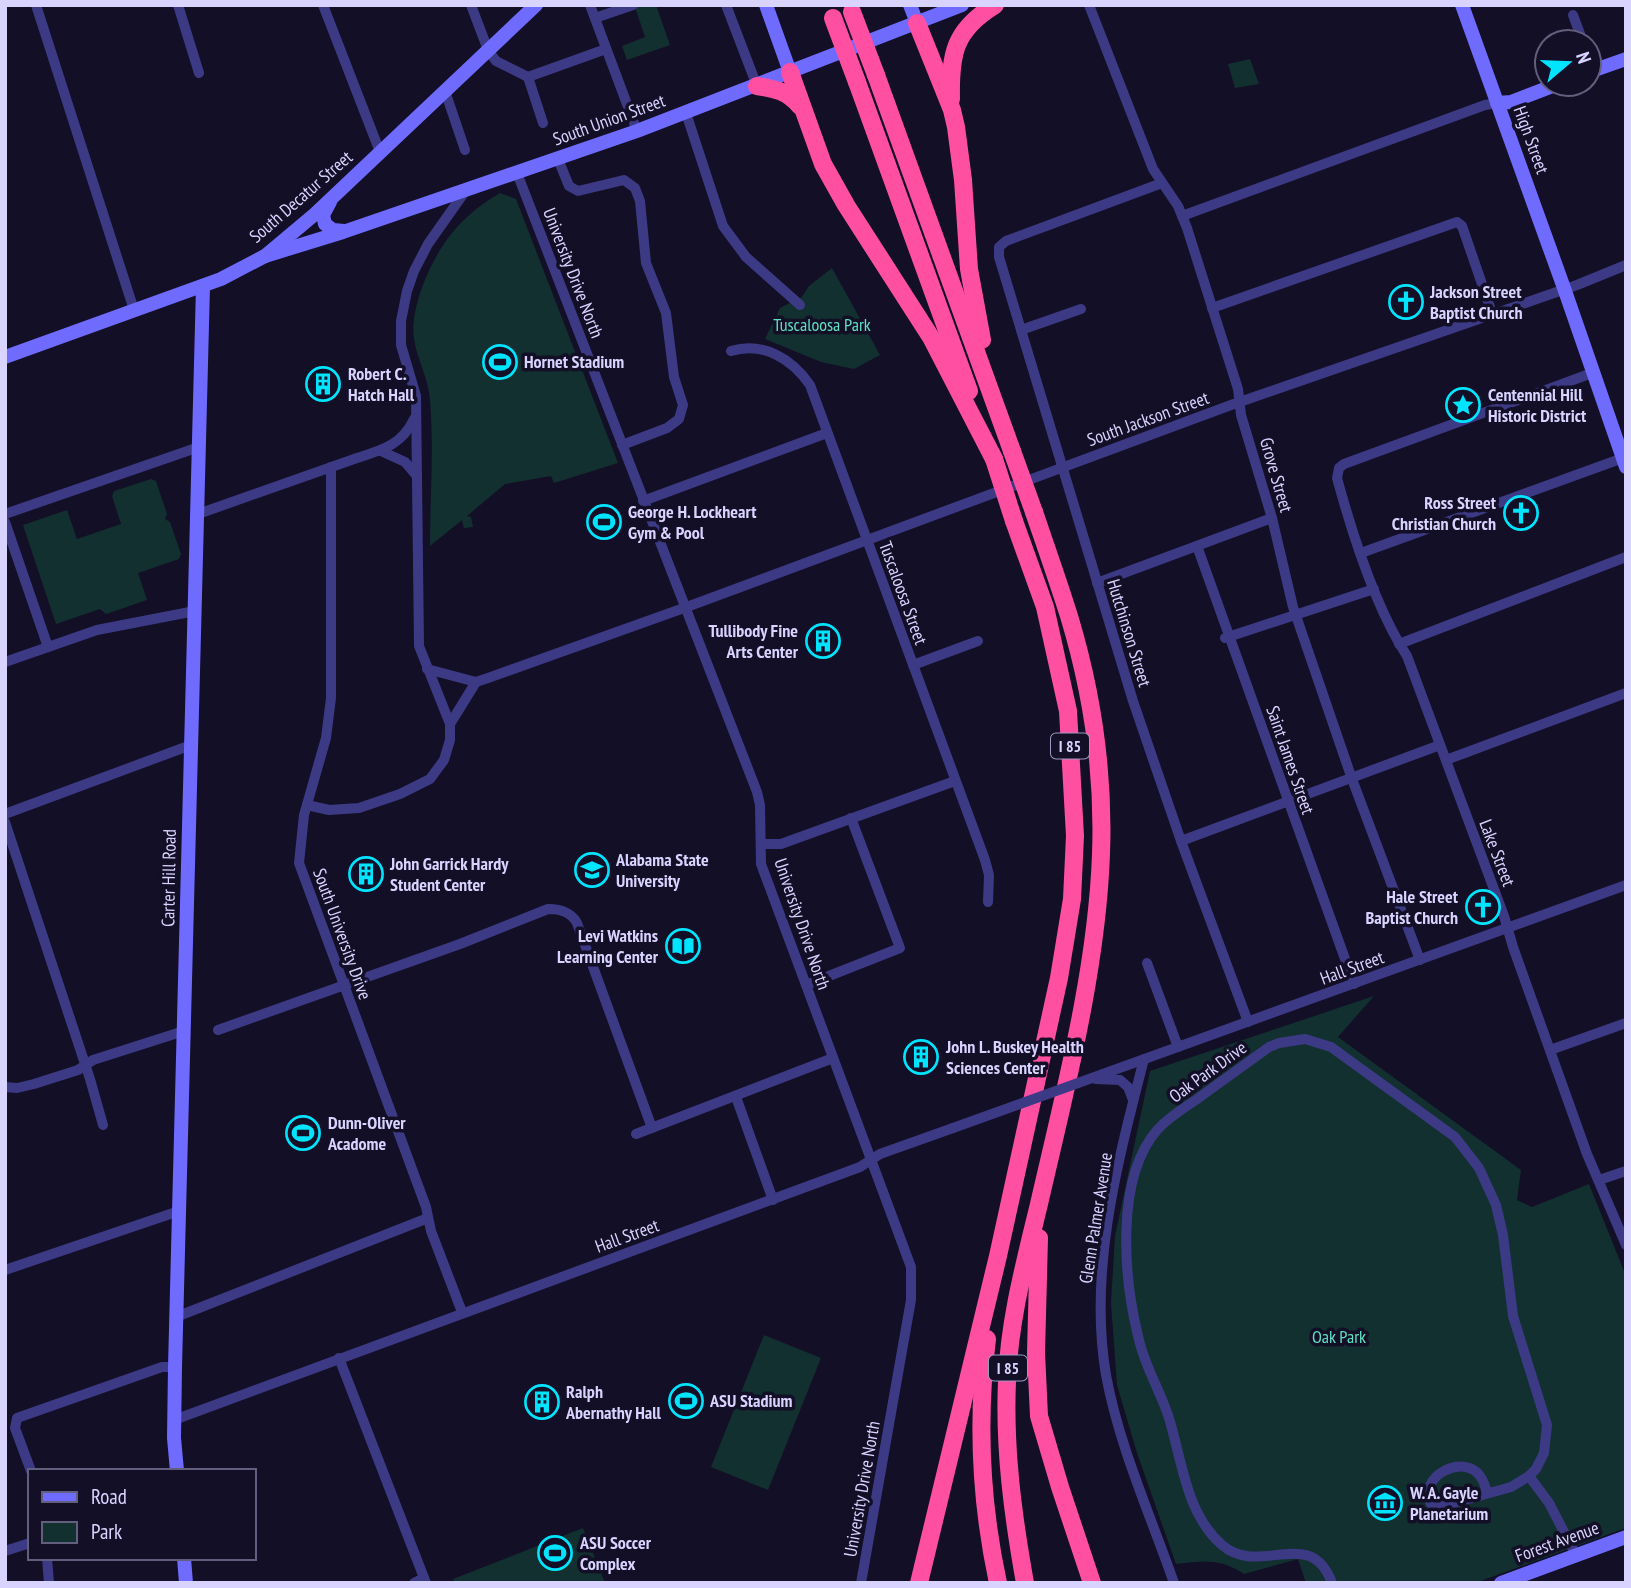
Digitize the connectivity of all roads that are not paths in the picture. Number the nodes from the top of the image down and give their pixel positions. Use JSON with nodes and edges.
{"nodes":[{"id":1,"x":36,"y":5,"type":"edge"},
{"id":2,"x":178,"y":5,"type":"edge"},
{"id":3,"x":323,"y":5,"type":"edge"},
{"id":4,"x":471,"y":5,"type":"edge"},
{"id":5,"x":536,"y":5,"type":"edge"},
{"id":6,"x":590,"y":5,"type":"edge"},
{"id":7,"x":633,"y":5,"type":"edge"},
{"id":8,"x":726,"y":5,"type":"edge"},
{"id":9,"x":766,"y":5,"type":"edge"},
{"id":10,"x":910,"y":5,"type":"edge"},
{"id":11,"x":962,"y":5,"type":"edge"},
{"id":12,"x":995,"y":5,"type":"edge"},
{"id":13,"x":1088,"y":5,"type":"edge"},
{"id":14,"x":1462,"y":5,"type":"edge"},
{"id":15,"x":851,"y":8,"type":"edge"},
{"id":16,"x":831,"y":12,"type":"edge"},
{"id":17,"x":1573,"y":15,"type":"dead end"},
{"id":18,"x":595,"y":18,"type":"junction"},
{"id":19,"x":917,"y":23,"type":"junction"},
{"id":20,"x":1578,"y":28,"type":"edge"},
{"id":21,"x":606,"y":49,"type":"junction"},
{"id":22,"x":488,"y":50,"type":"junction"},
{"id":23,"x":1626,"y":59,"type":"edge"},
{"id":24,"x":1603,"y":64,"type":"edge"},
{"id":25,"x":790,"y":72,"type":"junction"},
{"id":26,"x":199,"y":73,"type":"dead end"},
{"id":27,"x":528,"y":77,"type":"junction"},
{"id":28,"x":757,"y":86,"type":"junction"},
{"id":29,"x":445,"y":91,"type":"junction"},
{"id":30,"x":1533,"y":94,"type":"edge"},
{"id":31,"x":1497,"y":103,"type":"junction"},
{"id":32,"x":802,"y":108,"type":"junction"},
{"id":33,"x":951,"y":110,"type":"junction"},
{"id":34,"x":686,"y":113,"type":"junction"},
{"id":35,"x":543,"y":123,"type":"dead end"},
{"id":36,"x":637,"y":131,"type":"junction"},
{"id":37,"x":465,"y":150,"type":"dead end"},
{"id":38,"x":380,"y":152,"type":"junction"},
{"id":39,"x":558,"y":159,"type":"junction"},
{"id":40,"x":517,"y":173,"type":"junction"},
{"id":41,"x":1162,"y":183,"type":"junction"},
{"id":42,"x":466,"y":189,"type":"junction"},
{"id":43,"x":332,"y":198,"type":"junction"},
{"id":44,"x":1182,"y":216,"type":"junction"},
{"id":45,"x":347,"y":231,"type":"junction"},
{"id":46,"x":265,"y":256,"type":"junction"},
{"id":47,"x":1626,"y":265,"type":"edge"},
{"id":48,"x":203,"y":286,"type":"junction"},
{"id":49,"x":1564,"y":288,"type":"junction"},
{"id":50,"x":800,"y":305,"type":"dead end"},
{"id":51,"x":1212,"y":308,"type":"junction"},
{"id":52,"x":1080,"y":309,"type":"dead end"},
{"id":53,"x":134,"y":310,"type":"junction"},
{"id":54,"x":1492,"y":313,"type":"junction"},
{"id":55,"x":1021,"y":330,"type":"junction"},
{"id":56,"x":731,"y":351,"type":"dead end"},
{"id":57,"x":5,"y":357,"type":"edge"},
{"id":58,"x":1592,"y":373,"type":"junction"},
{"id":59,"x":1240,"y":402,"type":"junction"},
{"id":60,"x":996,"y":405,"type":"junction"},
{"id":61,"x":416,"y":416,"type":"junction"},
{"id":62,"x":827,"y":433,"type":"junction"},
{"id":63,"x":622,"y":445,"type":"junction"},
{"id":64,"x":199,"y":446,"type":"junction"},
{"id":65,"x":381,"y":451,"type":"junction"},
{"id":66,"x":993,"y":459,"type":"junction"},
{"id":67,"x":1624,"y":462,"type":"edge"},
{"id":68,"x":1062,"y":466,"type":"junction"},
{"id":69,"x":331,"y":467,"type":"junction"},
{"id":70,"x":417,"y":477,"type":"junction"},
{"id":71,"x":643,"y":501,"type":"junction"},
{"id":72,"x":5,"y":514,"type":"edge"},
{"id":73,"x":198,"y":514,"type":"junction"},
{"id":74,"x":1272,"y":518,"type":"junction"},
{"id":75,"x":5,"y":522,"type":"edge"},
{"id":76,"x":866,"y":540,"type":"junction"},
{"id":77,"x":1197,"y":546,"type":"junction"},
{"id":78,"x":1361,"y":553,"type":"junction"},
{"id":79,"x":1626,"y":557,"type":"edge"},
{"id":80,"x":1097,"y":583,"type":"junction"},
{"id":81,"x":1374,"y":589,"type":"junction"},
{"id":82,"x":684,"y":608,"type":"junction"},
{"id":83,"x":195,"y":611,"type":"junction"},
{"id":84,"x":1295,"y":615,"type":"junction"},
{"id":85,"x":1226,"y":637,"type":"junction"},
{"id":86,"x":978,"y":641,"type":"dead end"},
{"id":87,"x":1399,"y":644,"type":"junction"},
{"id":88,"x":48,"y":647,"type":"junction"},
{"id":89,"x":5,"y":662,"type":"edge"},
{"id":90,"x":913,"y":665,"type":"junction"},
{"id":91,"x":427,"y":669,"type":"junction"},
{"id":92,"x":476,"y":682,"type":"junction"},
{"id":93,"x":1626,"y":693,"type":"edge"},
{"id":94,"x":450,"y":724,"type":"junction"},
{"id":95,"x":191,"y":745,"type":"junction"},
{"id":96,"x":1440,"y":746,"type":"junction"},
{"id":97,"x":1446,"y":761,"type":"junction"},
{"id":98,"x":1352,"y":779,"type":"junction"},
{"id":99,"x":955,"y":781,"type":"junction"},
{"id":100,"x":1287,"y":802,"type":"junction"},
{"id":101,"x":307,"y":805,"type":"junction"},
{"id":102,"x":5,"y":814,"type":"edge"},
{"id":103,"x":851,"y":818,"type":"junction"},
{"id":104,"x":5,"y":822,"type":"edge"},
{"id":105,"x":1181,"y":841,"type":"junction"},
{"id":106,"x":761,"y":844,"type":"junction"},
{"id":107,"x":1626,"y":885,"type":"edge"},
{"id":108,"x":988,"y":902,"type":"dead end"},
{"id":109,"x":1508,"y":929,"type":"junction"},
{"id":110,"x":1420,"y":960,"type":"junction"},
{"id":111,"x":1147,"y":963,"type":"dead end"},
{"id":112,"x":1354,"y":984,"type":"junction"},
{"id":113,"x":345,"y":985,"type":"junction"},
{"id":114,"x":806,"y":985,"type":"junction"},
{"id":115,"x":1248,"y":1022,"type":"junction"},
{"id":116,"x":1626,"y":1023,"type":"edge"},
{"id":117,"x":218,"y":1030,"type":"dead end"},
{"id":118,"x":184,"y":1031,"type":"junction"},
{"id":119,"x":1178,"y":1047,"type":"junction"},
{"id":120,"x":1550,"y":1050,"type":"junction"},
{"id":121,"x":833,"y":1058,"type":"junction"},
{"id":122,"x":1144,"y":1059,"type":"junction"},
{"id":123,"x":85,"y":1065,"type":"junction"},
{"id":124,"x":1089,"y":1079,"type":"junction"},
{"id":125,"x":5,"y":1087,"type":"edge"},
{"id":126,"x":736,"y":1097,"type":"junction"},
{"id":127,"x":1133,"y":1102,"type":"junction"},
{"id":128,"x":103,"y":1125,"type":"dead end"},
{"id":129,"x":652,"y":1128,"type":"junction"},
{"id":130,"x":636,"y":1135,"type":"dead end"},
{"id":131,"x":1049,"y":1157,"type":"junction"},
{"id":132,"x":870,"y":1160,"type":"junction"},
{"id":133,"x":1626,"y":1171,"type":"edge"},
{"id":134,"x":1599,"y":1180,"type":"junction"},
{"id":135,"x":773,"y":1200,"type":"junction"},
{"id":136,"x":179,"y":1211,"type":"junction"},
{"id":137,"x":428,"y":1218,"type":"junction"},
{"id":138,"x":1626,"y":1245,"type":"edge"},
{"id":139,"x":998,"y":1256,"type":"junction"},
{"id":140,"x":5,"y":1270,"type":"edge"},
{"id":141,"x":462,"y":1312,"type":"junction"},
{"id":142,"x":176,"y":1317,"type":"junction"},
{"id":143,"x":339,"y":1358,"type":"junction"},
{"id":144,"x":174,"y":1367,"type":"junction"},
{"id":145,"x":174,"y":1420,"type":"junction"},
{"id":146,"x":30,"y":1469,"type":"edge"},
{"id":147,"x":177,"y":1469,"type":"edge"},
{"id":148,"x":1529,"y":1476,"type":"junction"},
{"id":149,"x":1487,"y":1492,"type":"junction"},
{"id":150,"x":1625,"y":1538,"type":"edge"},
{"id":151,"x":28,"y":1544,"type":"edge"},
{"id":152,"x":5,"y":1551,"type":"edge"},
{"id":153,"x":1576,"y":1555,"type":"junction"},
{"id":154,"x":47,"y":1560,"type":"edge"},
{"id":155,"x":184,"y":1560,"type":"edge"},
{"id":156,"x":421,"y":1581,"type":"edge"},
{"id":157,"x":49,"y":1583,"type":"edge"},
{"id":158,"x":186,"y":1583,"type":"edge"},
{"id":159,"x":861,"y":1583,"type":"edge"},
{"id":160,"x":919,"y":1583,"type":"edge"},
{"id":161,"x":998,"y":1583,"type":"edge"},
{"id":162,"x":1025,"y":1583,"type":"edge"},
{"id":163,"x":1092,"y":1583,"type":"edge"},
{"id":164,"x":1174,"y":1583,"type":"edge"},
{"id":165,"x":1332,"y":1583,"type":"edge"},
{"id":166,"x":1501,"y":1583,"type":"edge"}],
"edges":[{"from":1,"to":53,"type":"street"},
{"from":2,"to":26,"type":"street"},
{"from":3,"to":38,"type":"street"},
{"from":4,"to":22,"type":"street"},
{"from":5,"to":22,"type":"main road","name":"South Decatur Street"},
{"from":6,"to":18,"type":"street"},
{"from":7,"to":18,"type":"street"},
{"from":8,"to":28,"type":"street"},
{"from":9,"to":25,"type":"main road"},
{"from":10,"to":19,"type":"main road"},
{"from":11,"to":19,"type":"main road","name":"South Union Street"},
{"from":12,"to":33,"type":"highway"},
{"from":13,"to":41,"type":"street","name":"Grove Street"},
{"from":14,"to":31,"type":"main road","name":"High Street"},
{"from":15,"to":60,"type":"highway","number":"I 85","bridge":true},
{"from":16,"to":66,"type":"highway","number":"I 85","bridge":true},
{"from":17,"to":20,"type":"street"},
{"from":18,"to":21,"type":"street"},
{"from":19,"to":25,"type":"main road","name":"South Union Street"},
{"from":19,"to":33,"type":"highway"},
{"from":21,"to":27,"type":"street"},
{"from":21,"to":36,"type":"street"},
{"from":22,"to":27,"type":"street"},
{"from":22,"to":29,"type":"main road","name":"South Decatur Street"},
{"from":23,"to":24,"type":"main road"},
{"from":25,"to":28,"type":"main road","name":"South Union Street"},
{"from":25,"to":32,"type":"highway"},
{"from":27,"to":35,"type":"street"},
{"from":28,"to":32,"type":"highway"},
{"from":28,"to":34,"type":"main road","name":"South Union Street"},
{"from":29,"to":37,"type":"street"},
{"from":29,"to":38,"type":"main road","name":"South Decatur Street"},
{"from":30,"to":31,"type":"main road"},
{"from":31,"to":44,"type":"street"},
{"from":31,"to":49,"type":"main road","name":"High Street"},
{"from":32,"to":66,"type":"highway"},
{"from":33,"to":60,"type":"highway"},
{"from":34,"to":36,"type":"main road","name":"South Union Street"},
{"from":34,"to":50,"type":"street"},
{"from":36,"to":39,"type":"main road","name":"South Union Street"},
{"from":38,"to":43,"type":"main road","name":"South Decatur Street"},
{"from":39,"to":40,"type":"main road","name":"South Union Street"},
{"from":39,"to":63,"type":"street"},
{"from":40,"to":42,"type":"main road","name":"South Union Street"},
{"from":40,"to":63,"type":"street","name":"University Drive North"},
{"from":41,"to":44,"type":"street","name":"Grove Street"},
{"from":41,"to":55,"type":"street","name":"Hutchinson Street"},
{"from":42,"to":45,"type":"main road","name":"South Union Street"},
{"from":42,"to":61,"type":"street"},
{"from":43,"to":45,"type":"main road"},
{"from":43,"to":46,"type":"main road","name":"South Decatur Street"},
{"from":44,"to":51,"type":"street","name":"Grove Street"},
{"from":45,"to":46,"type":"main road","name":"South Union Street"},
{"from":46,"to":48,"type":"main road","name":"South Decatur Street"},
{"from":47,"to":49,"type":"street","name":"South Jackson Street"},
{"from":48,"to":53,"type":"main road","name":"South Decatur Street"},
{"from":48,"to":64,"type":"main road","name":"Carter Hill Road"},
{"from":49,"to":54,"type":"street","name":"South Jackson Street"},
{"from":49,"to":58,"type":"main road","name":"High Street"},
{"from":51,"to":54,"type":"street"},
{"from":51,"to":59,"type":"street","name":"Grove Street"},
{"from":52,"to":55,"type":"street"},
{"from":53,"to":57,"type":"main road","name":"South Decatur Street"},
{"from":54,"to":59,"type":"street","name":"South Jackson Street"},
{"from":55,"to":68,"type":"street","name":"Hutchinson Street"},
{"from":56,"to":62,"type":"street","name":"Tuscaloosa Street"},
{"from":58,"to":67,"type":"main road","name":"High Street"},
{"from":58,"to":78,"type":"street","name":"Lake Street"},
{"from":59,"to":68,"type":"street","name":"South Jackson Street"},
{"from":59,"to":74,"type":"street","name":"Grove Street"},
{"from":60,"to":131,"type":"highway","number":"I 85","bridge":true},
{"from":61,"to":65,"type":"street"},
{"from":61,"to":70,"type":"street"},
{"from":62,"to":71,"type":"street"},
{"from":62,"to":76,"type":"street","name":"Tuscaloosa Street"},
{"from":63,"to":71,"type":"street","name":"University Drive North"},
{"from":64,"to":72,"type":"street"},
{"from":64,"to":73,"type":"main road","name":"Carter Hill Road"},
{"from":65,"to":69,"type":"street"},
{"from":65,"to":70,"type":"street"},
{"from":66,"to":139,"type":"highway","number":"I 85","bridge":true},
{"from":67,"to":78,"type":"street"},
{"from":68,"to":76,"type":"street","name":"South Jackson Street"},
{"from":68,"to":80,"type":"street","name":"Hutchinson Street"},
{"from":69,"to":73,"type":"street"},
{"from":69,"to":101,"type":"street","name":"South University Drive"},
{"from":70,"to":91,"type":"street"},
{"from":71,"to":82,"type":"street","name":"University Drive North"},
{"from":73,"to":83,"type":"main road","name":"Carter Hill Road"},
{"from":74,"to":77,"type":"street"},
{"from":74,"to":84,"type":"street","name":"Grove Street"},
{"from":75,"to":88,"type":"street"},
{"from":76,"to":82,"type":"street","name":"South Jackson Street"},
{"from":76,"to":90,"type":"street","name":"Tuscaloosa Street"},
{"from":77,"to":80,"type":"street"},
{"from":77,"to":85,"type":"street","name":"Saint James Street"},
{"from":78,"to":81,"type":"street","name":"Lake Street"},
{"from":79,"to":87,"type":"street"},
{"from":80,"to":105,"type":"street","name":"Hutchinson Street"},
{"from":81,"to":84,"type":"street"},
{"from":81,"to":87,"type":"street","name":"Lake Street"},
{"from":82,"to":92,"type":"street","name":"South Jackson Street"},
{"from":82,"to":106,"type":"street","name":"University Drive North"},
{"from":83,"to":88,"type":"street"},
{"from":83,"to":95,"type":"main road","name":"Carter Hill Road"},
{"from":84,"to":85,"type":"street"},
{"from":84,"to":98,"type":"street","name":"Grove Street"},
{"from":85,"to":100,"type":"street","name":"Saint James Street"},
{"from":86,"to":90,"type":"street"},
{"from":87,"to":96,"type":"street","name":"Lake Street"},
{"from":88,"to":89,"type":"street"},
{"from":90,"to":99,"type":"street","name":"Tuscaloosa Street"},
{"from":91,"to":92,"type":"street"},
{"from":91,"to":94,"type":"street"},
{"from":92,"to":94,"type":"street"},
{"from":93,"to":97,"type":"street"},
{"from":94,"to":101,"type":"street"},
{"from":95,"to":102,"type":"street"},
{"from":95,"to":118,"type":"main road","name":"Carter Hill Road"},
{"from":96,"to":97,"type":"street","name":"Lake Street"},
{"from":96,"to":98,"type":"street"},
{"from":97,"to":109,"type":"street","name":"Lake Street"},
{"from":98,"to":100,"type":"street"},
{"from":98,"to":110,"type":"street","name":"Grove Street"},
{"from":99,"to":103,"type":"street"},
{"from":99,"to":108,"type":"street","name":"Tuscaloosa Street"},
{"from":100,"to":105,"type":"street"},
{"from":100,"to":112,"type":"street","name":"Saint James Street"},
{"from":101,"to":113,"type":"street","name":"South University Drive"},
{"from":103,"to":106,"type":"street"},
{"from":103,"to":114,"type":"street"},
{"from":104,"to":123,"type":"street"},
{"from":105,"to":115,"type":"street","name":"Hutchinson Street"},
{"from":106,"to":114,"type":"street","name":"University Drive North"},
{"from":107,"to":109,"type":"street","name":"Hall Street"},
{"from":109,"to":110,"type":"street","name":"Hall Street"},
{"from":109,"to":120,"type":"street","name":"Lake Street"},
{"from":110,"to":112,"type":"street","name":"Hall Street"},
{"from":111,"to":119,"type":"street"},
{"from":112,"to":115,"type":"street","name":"Hall Street"},
{"from":113,"to":117,"type":"street"},
{"from":113,"to":129,"type":"street"},
{"from":113,"to":137,"type":"street","name":"South University Drive"},
{"from":114,"to":121,"type":"street","name":"University Drive North"},
{"from":115,"to":119,"type":"street","name":"Hall Street"},
{"from":116,"to":120,"type":"street"},
{"from":118,"to":123,"type":"street"},
{"from":118,"to":136,"type":"main road","name":"Carter Hill Road"},
{"from":119,"to":122,"type":"street","name":"Hall Street"},
{"from":120,"to":134,"type":"street","name":"Lake Street"},
{"from":121,"to":126,"type":"street"},
{"from":121,"to":132,"type":"street","name":"University Drive North"},
{"from":122,"to":124,"type":"street","name":"Hall Street","bridge":true},
{"from":122,"to":127,"type":"street","name":"Glenn Palmer Avenue"},
{"from":123,"to":125,"type":"street"},
{"from":123,"to":128,"type":"street"},
{"from":124,"to":127,"type":"street","name":"Hall Street"},
{"from":124,"to":132,"type":"street","name":"Hall Street","bridge":true},
{"from":126,"to":129,"type":"street"},
{"from":126,"to":135,"type":"street"},
{"from":127,"to":164,"type":"street","name":"Glenn Palmer Avenue"},
{"from":129,"to":130,"type":"street"},
{"from":131,"to":162,"type":"highway","number":"I 85"},
{"from":131,"to":163,"type":"highway"},
{"from":132,"to":135,"type":"street","name":"Hall Street"},
{"from":132,"to":159,"type":"street","name":"University Drive North"},
{"from":133,"to":134,"type":"street"},
{"from":134,"to":138,"type":"street","name":"Lake Street"},
{"from":135,"to":141,"type":"street","name":"Hall Street"},
{"from":136,"to":140,"type":"street"},
{"from":136,"to":142,"type":"main road","name":"Carter Hill Road"},
{"from":137,"to":141,"type":"street","name":"South University Drive"},
{"from":137,"to":142,"type":"street"},
{"from":139,"to":160,"type":"highway"},
{"from":139,"to":161,"type":"highway","number":"I 85"},
{"from":141,"to":143,"type":"street","name":"Hall Street"},
{"from":142,"to":144,"type":"main road","name":"Carter Hill Road"},
{"from":143,"to":145,"type":"street","name":"Hall Street"},
{"from":143,"to":156,"type":"street"},
{"from":144,"to":145,"type":"main road","name":"Carter Hill Road"},
{"from":144,"to":146,"type":"street"},
{"from":145,"to":147,"type":"main road","name":"Carter Hill Road"},
{"from":148,"to":149,"type":"street"},
{"from":148,"to":153,"type":"street"},
{"from":148,"to":165,"type":"street","name":"Oak Park Drive"},
{"from":149,"to":149,"type":"street"},
{"from":150,"to":153,"type":"main road","name":"Forest Avenue"},
{"from":151,"to":152,"type":"street"},
{"from":153,"to":166,"type":"main road","name":"Forest Avenue"},
{"from":154,"to":157,"type":"street"},
{"from":155,"to":158,"type":"main road"}]}
